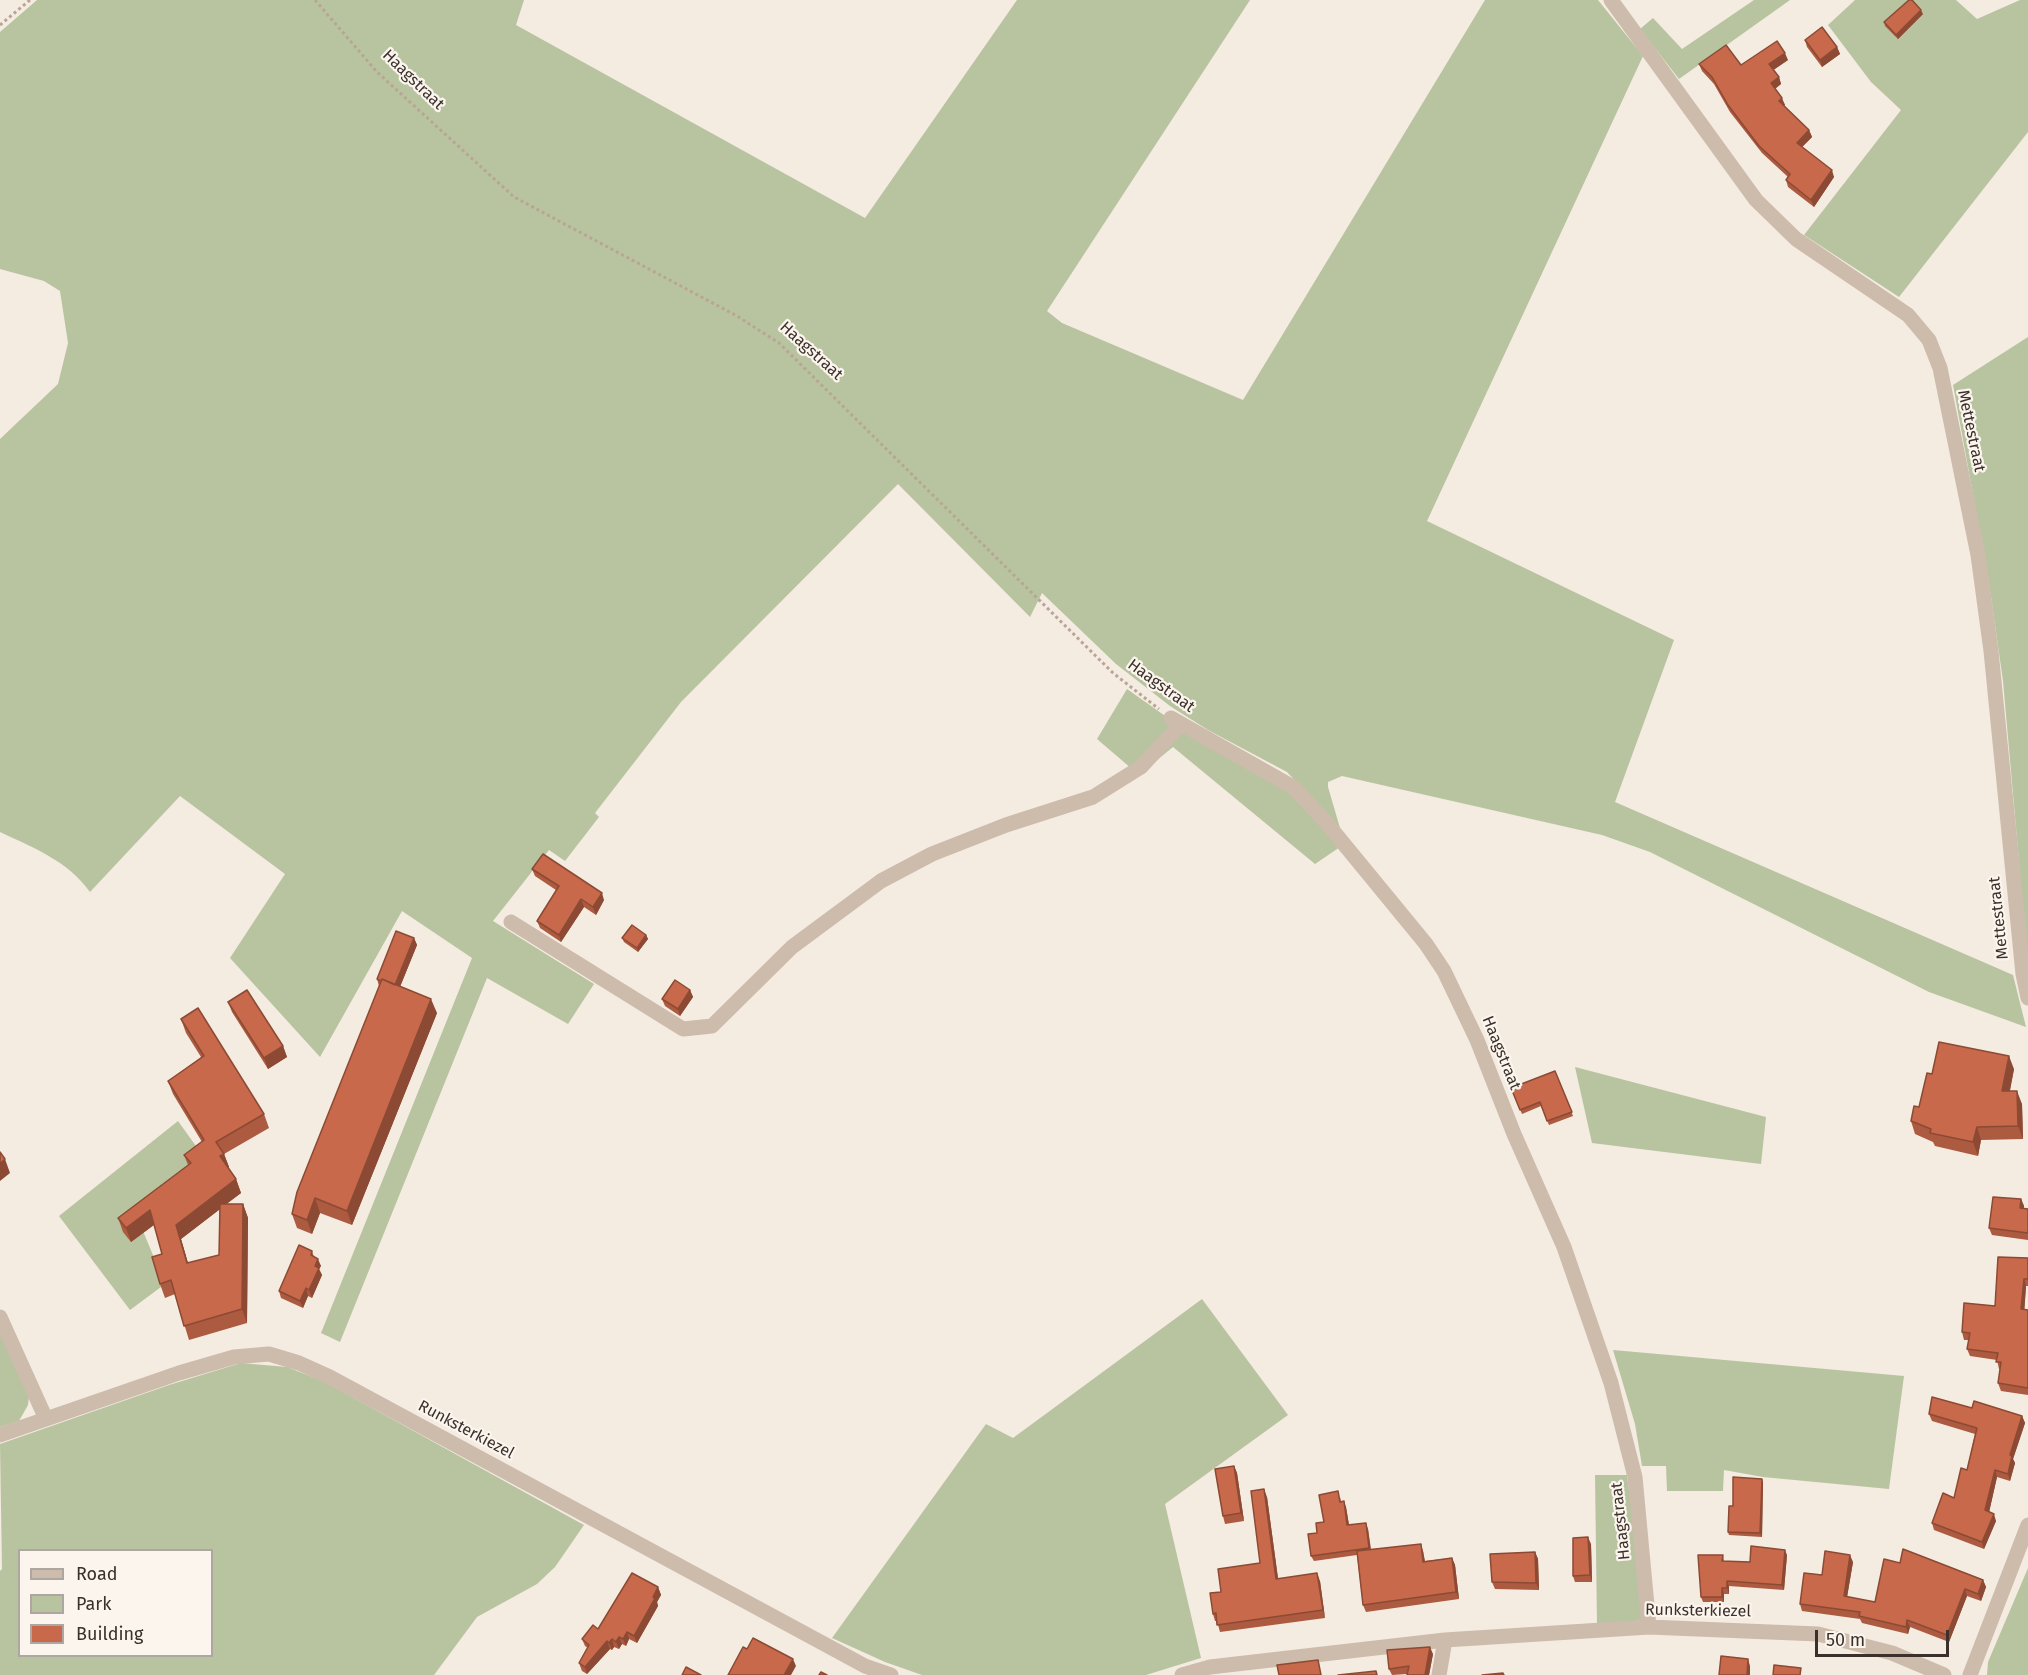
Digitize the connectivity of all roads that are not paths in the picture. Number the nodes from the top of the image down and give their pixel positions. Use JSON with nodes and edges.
{"nodes":[{"id":1,"x":1611,"y":0,"type":"edge"},
{"id":2,"x":511,"y":922,"type":"dead end"},
{"id":3,"x":2028,"y":998,"type":"edge"},
{"id":4,"x":0,"y":1317,"type":"edge"},
{"id":5,"x":46,"y":1419,"type":"junction"},
{"id":6,"x":0,"y":1435,"type":"edge"},
{"id":7,"x":2028,"y":1525,"type":"edge"},
{"id":8,"x":1649,"y":1627,"type":"junction"},
{"id":9,"x":1445,"y":1640,"type":"junction"},
{"id":10,"x":891,"y":1675,"type":"edge"},
{"id":11,"x":1182,"y":1675,"type":"edge"},
{"id":12,"x":1439,"y":1675,"type":"edge"},
{"id":13,"x":1944,"y":1675,"type":"edge"},
{"id":14,"x":1970,"y":1675,"type":"edge"}],
"edges":[{"from":1,"to":3,"type":"street","name":"Mettestraat"},
{"from":2,"to":8,"type":"street","name":"Haagstraat"},
{"from":4,"to":5,"type":"street"},
{"from":5,"to":6,"type":"street","name":"Runksterkiezel"},
{"from":5,"to":10,"type":"street","name":"Runksterkiezel"},
{"from":7,"to":14,"type":"street"},
{"from":8,"to":9,"type":"street","name":"Runksterkiezel"},
{"from":8,"to":13,"type":"street","name":"Runksterkiezel"},
{"from":9,"to":11,"type":"street","name":"Runksterkiezel"},
{"from":9,"to":12,"type":"street"}]}
